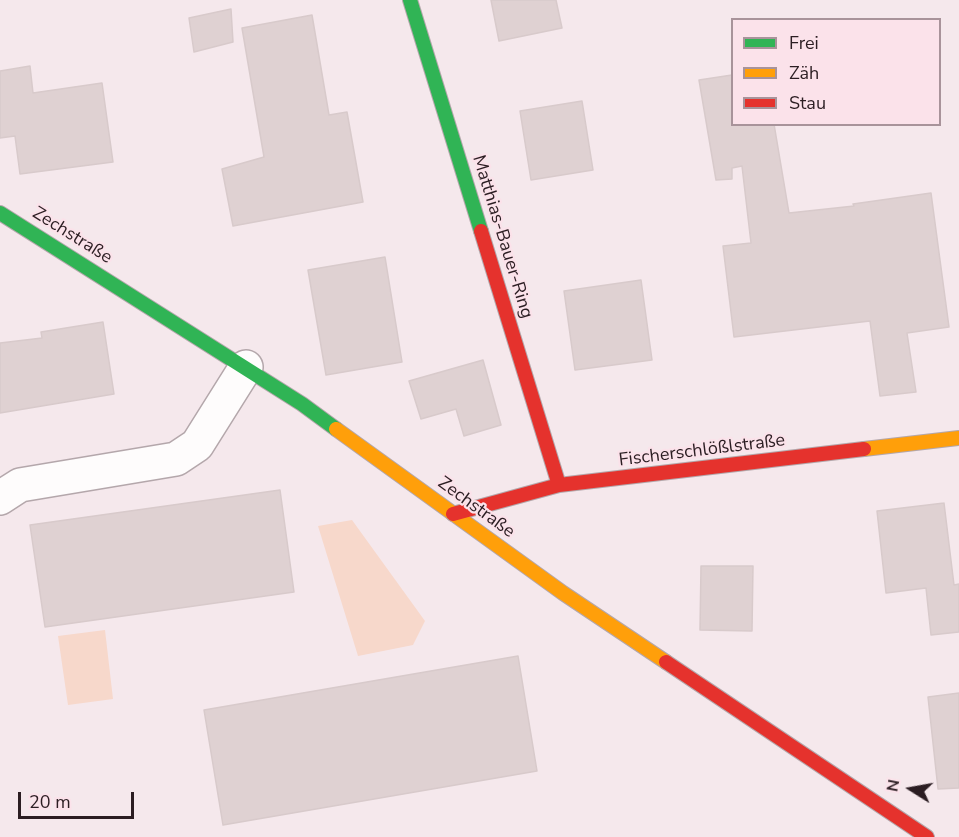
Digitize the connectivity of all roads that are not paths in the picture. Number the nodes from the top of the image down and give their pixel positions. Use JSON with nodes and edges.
{"nodes":[{"id":1,"x":410,"y":0,"type":"edge"},
{"id":2,"x":0,"y":213,"type":"edge"},
{"id":3,"x":246,"y":367,"type":"junction"},
{"id":4,"x":959,"y":438,"type":"edge"},
{"id":5,"x":560,"y":485,"type":"junction"},
{"id":6,"x":0,"y":498,"type":"edge"},
{"id":7,"x":453,"y":514,"type":"junction"},
{"id":8,"x":927,"y":837,"type":"edge"}],
"edges":[{"from":1,"to":5,"type":"street","name":"Matthias-Bauer-Ring"},
{"from":2,"to":3,"type":"street","name":"Zechstraße"},
{"from":3,"to":6,"type":"street"},
{"from":3,"to":7,"type":"street","name":"Zechstraße"},
{"from":4,"to":5,"type":"street","name":"Fischerschlößlstraße"},
{"from":5,"to":7,"type":"street","name":"Fischerschlößlstraße"},
{"from":7,"to":8,"type":"street","name":"Zechstraße"}]}
